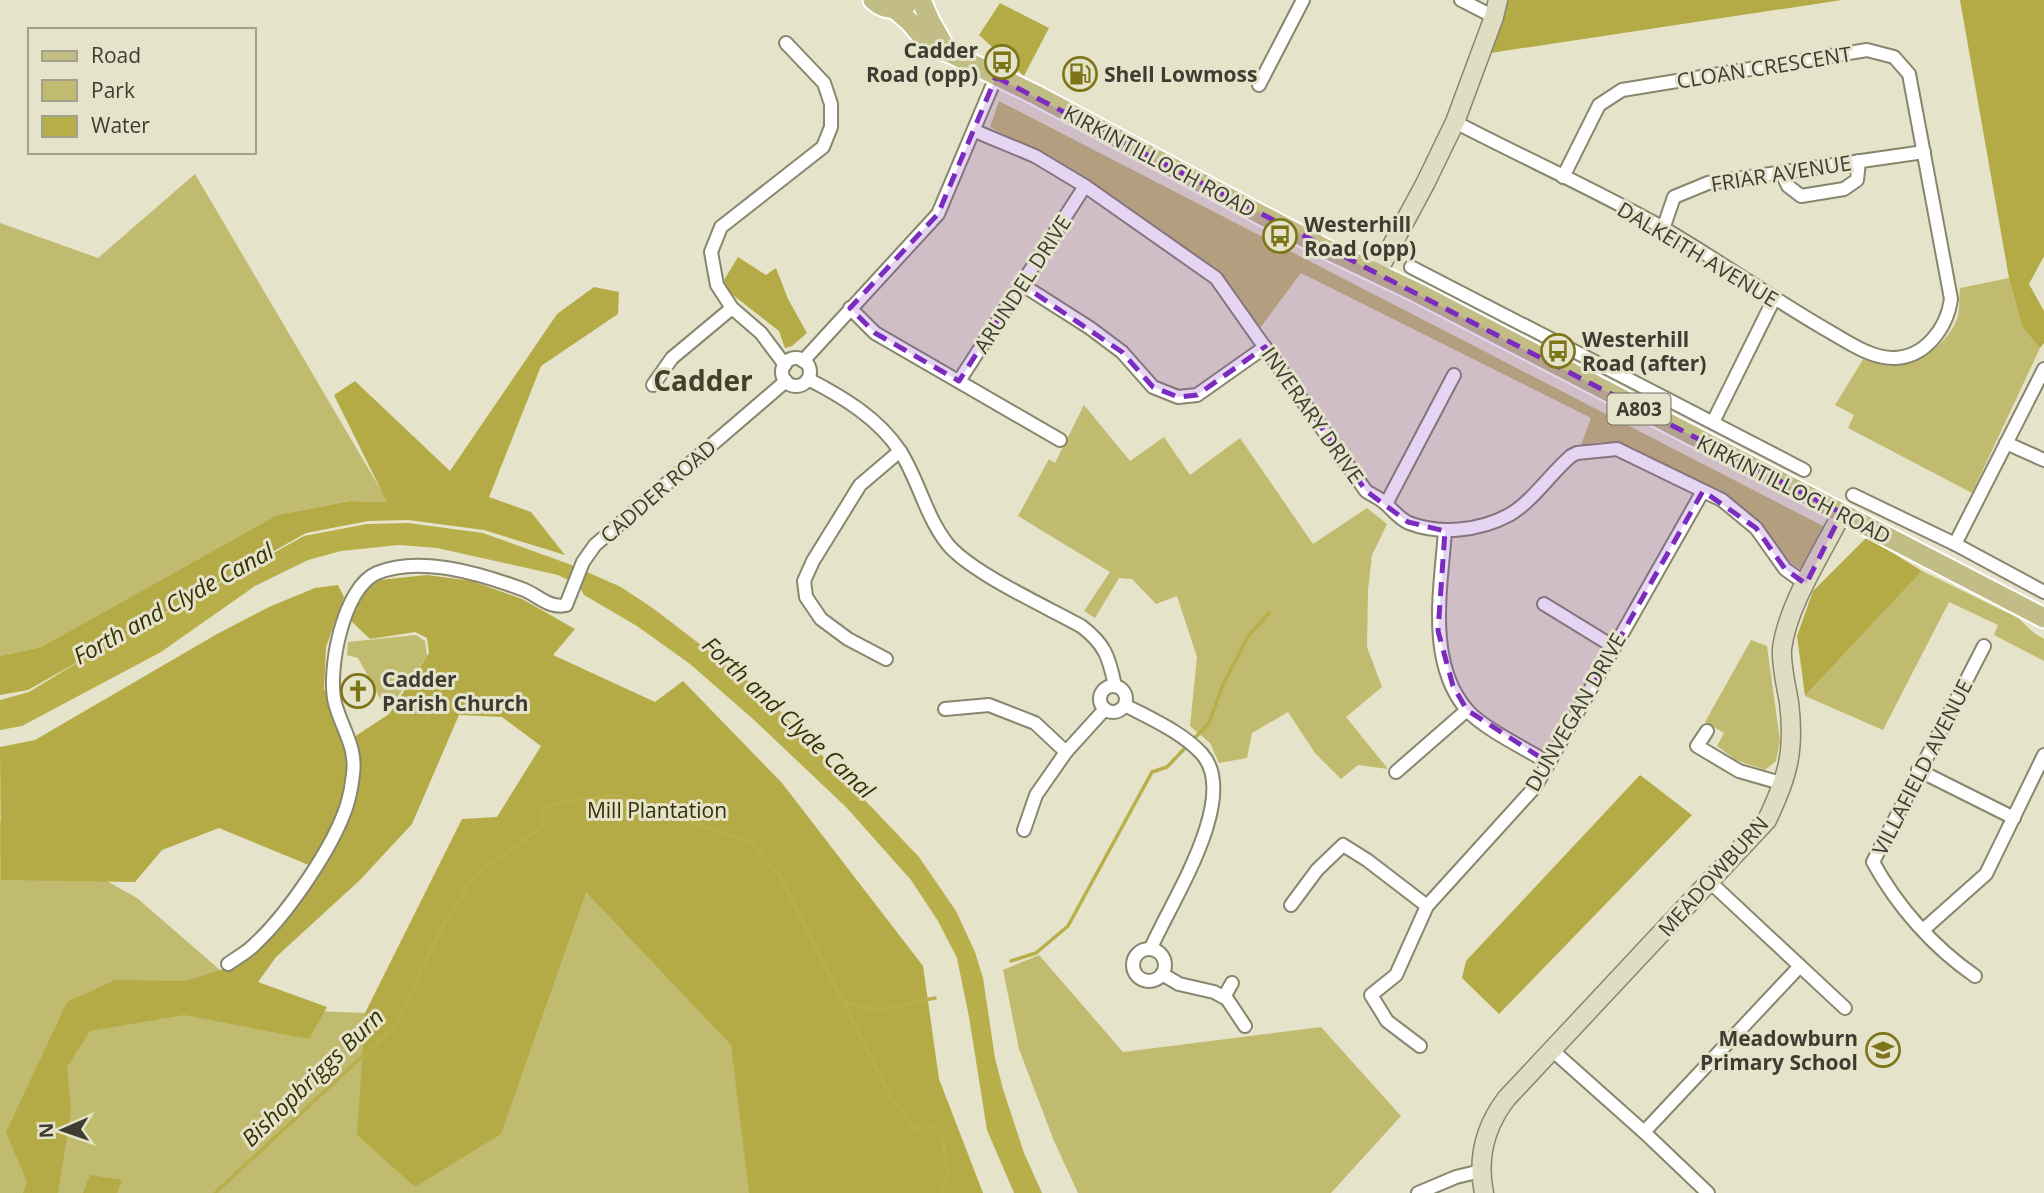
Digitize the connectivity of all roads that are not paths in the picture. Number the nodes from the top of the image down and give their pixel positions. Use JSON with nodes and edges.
{"nodes":[{"id":1,"x":873,"y":0,"type":"edge"},
{"id":2,"x":921,"y":0,"type":"edge"},
{"id":3,"x":1303,"y":0,"type":"edge"},
{"id":4,"x":1461,"y":0,"type":"edge"},
{"id":5,"x":904,"y":4,"type":"edge"},
{"id":6,"x":1496,"y":8,"type":"edge"},
{"id":7,"x":786,"y":43,"type":"dead end"},
{"id":8,"x":948,"y":52,"type":"junction"},
{"id":9,"x":996,"y":77,"type":"junction"},
{"id":10,"x":1259,"y":85,"type":"dead end"},
{"id":11,"x":1455,"y":122,"type":"junction"},
{"id":12,"x":975,"y":131,"type":"junction"},
{"id":13,"x":1924,"y":152,"type":"junction"},
{"id":14,"x":1858,"y":161,"type":"junction"},
{"id":15,"x":1782,"y":173,"type":"junction"},
{"id":16,"x":1563,"y":177,"type":"junction"},
{"id":17,"x":1084,"y":186,"type":"junction"},
{"id":18,"x":1663,"y":229,"type":"junction"},
{"id":19,"x":1411,"y":267,"type":"dead end"},
{"id":20,"x":1377,"y":273,"type":"junction"},
{"id":21,"x":1021,"y":284,"type":"junction"},
{"id":22,"x":1774,"y":299,"type":"junction"},
{"id":23,"x":732,"y":308,"type":"junction"},
{"id":24,"x":850,"y":308,"type":"junction"},
{"id":25,"x":1265,"y":347,"type":"junction"},
{"id":26,"x":1863,"y":350,"type":"joint"},
{"id":27,"x":803,"y":360,"type":"junction"},
{"id":28,"x":785,"y":365,"type":"junction"},
{"id":29,"x":2044,"y":369,"type":"edge"},
{"id":30,"x":1454,"y":375,"type":"dead end"},
{"id":31,"x":808,"y":379,"type":"junction"},
{"id":32,"x":786,"y":381,"type":"junction"},
{"id":33,"x":959,"y":381,"type":"junction"},
{"id":34,"x":653,"y":385,"type":"dead end"},
{"id":35,"x":1713,"y":422,"type":"junction"},
{"id":36,"x":1060,"y":440,"type":"dead end"},
{"id":37,"x":2006,"y":443,"type":"junction"},
{"id":38,"x":900,"y":451,"type":"junction"},
{"id":39,"x":2044,"y":460,"type":"edge"},
{"id":40,"x":1804,"y":470,"type":"dead end"},
{"id":41,"x":1703,"y":491,"type":"junction"},
{"id":42,"x":1853,"y":495,"type":"dead end"},
{"id":43,"x":1386,"y":504,"type":"junction"},
{"id":44,"x":1842,"y":513,"type":"junction"},
{"id":45,"x":1445,"y":531,"type":"junction"},
{"id":46,"x":1955,"y":544,"type":"junction"},
{"id":47,"x":1806,"y":584,"type":"junction"},
{"id":48,"x":2044,"y":592,"type":"edge"},
{"id":49,"x":1544,"y":604,"type":"dead end"},
{"id":50,"x":2044,"y":618,"type":"edge"},
{"id":51,"x":1983,"y":646,"type":"dead end"},
{"id":52,"x":1614,"y":647,"type":"junction"},
{"id":53,"x":886,"y":659,"type":"dead end"},
{"id":54,"x":1115,"y":685,"type":"junction"},
{"id":55,"x":1125,"y":705,"type":"junction"},
{"id":56,"x":945,"y":709,"type":"dead end"},
{"id":57,"x":1105,"y":709,"type":"junction"},
{"id":58,"x":1467,"y":710,"type":"junction"},
{"id":59,"x":1707,"y":731,"type":"dead end"},
{"id":60,"x":1066,"y":752,"type":"junction"},
{"id":61,"x":2044,"y":755,"type":"edge"},
{"id":62,"x":1549,"y":763,"type":"junction"},
{"id":63,"x":1919,"y":771,"type":"junction"},
{"id":64,"x":1395,"y":772,"type":"dead end"},
{"id":65,"x":1784,"y":784,"type":"junction"},
{"id":66,"x":2014,"y":818,"type":"junction"},
{"id":67,"x":1024,"y":830,"type":"dead end"},
{"id":68,"x":1710,"y":882,"type":"junction"},
{"id":69,"x":1291,"y":905,"type":"dead end"},
{"id":70,"x":1427,"y":906,"type":"junction"},
{"id":71,"x":1923,"y":930,"type":"junction"},
{"id":72,"x":1151,"y":948,"type":"junction"},
{"id":73,"x":228,"y":964,"type":"dead end"},
{"id":74,"x":1800,"y":966,"type":"junction"},
{"id":75,"x":1162,"y":974,"type":"junction"},
{"id":76,"x":1975,"y":976,"type":"dead end"},
{"id":77,"x":1233,"y":983,"type":"dead end"},
{"id":78,"x":1224,"y":997,"type":"junction"},
{"id":79,"x":1845,"y":1009,"type":"dead end"},
{"id":80,"x":1245,"y":1026,"type":"dead end"},
{"id":81,"x":1420,"y":1046,"type":"dead end"},
{"id":82,"x":1552,"y":1050,"type":"junction"},
{"id":83,"x":1644,"y":1132,"type":"junction"},
{"id":84,"x":1481,"y":1171,"type":"junction"},
{"id":85,"x":1418,"y":1193,"type":"edge"},
{"id":86,"x":1484,"y":1193,"type":"edge"},
{"id":87,"x":1708,"y":1193,"type":"edge"}],
"edges":[{"from":1,"to":5,"type":"main road","number":"A803"},
{"from":2,"to":8,"type":"main road"},
{"from":3,"to":10,"type":"street"},
{"from":4,"to":6,"type":"street"},
{"from":5,"to":8,"type":"main road","name":"KIRKINTILLOCH ROAD","number":"A803"},
{"from":6,"to":11,"type":"street"},
{"from":7,"to":23,"type":"street"},
{"from":8,"to":9,"type":"main road","name":"KIRKINTILLOCH ROAD","number":"A803"},
{"from":9,"to":12,"type":"street"},
{"from":9,"to":20,"type":"main road","name":"KIRKINTILLOCH ROAD","number":"A803"},
{"from":11,"to":16,"type":"street","name":"DALKEITH AVENUE"},
{"from":11,"to":20,"type":"street"},
{"from":12,"to":17,"type":"street","name":"INVERARY DRIVE"},
{"from":12,"to":24,"type":"street"},
{"from":13,"to":14,"type":"street","name":"FRIAR AVENUE"},
{"from":13,"to":16,"type":"street","name":"CLOAN CRESCENT"},
{"from":13,"to":26,"type":"street","name":"CLOAN CRESCENT"},
{"from":14,"to":15,"type":"street","name":"FRIAR AVENUE"},
{"from":14,"to":15,"type":"street"},
{"from":15,"to":18,"type":"street","name":"FRIAR AVENUE"},
{"from":16,"to":18,"type":"street","name":"DALKEITH AVENUE"},
{"from":17,"to":21,"type":"street","name":"ARUNDEL DRIVE"},
{"from":17,"to":25,"type":"street","name":"INVERARY DRIVE"},
{"from":18,"to":22,"type":"street","name":"DALKEITH AVENUE"},
{"from":19,"to":35,"type":"street"},
{"from":20,"to":44,"type":"main road","name":"KIRKINTILLOCH ROAD","number":"A803"},
{"from":21,"to":25,"type":"street"},
{"from":21,"to":33,"type":"street","name":"ARUNDEL DRIVE"},
{"from":22,"to":26,"type":"street","name":"DALKEITH AVENUE"},
{"from":22,"to":35,"type":"street"},
{"from":23,"to":28,"type":"street"},
{"from":23,"to":34,"type":"street"},
{"from":24,"to":27,"type":"street"},
{"from":24,"to":33,"type":"street"},
{"from":25,"to":43,"type":"street","name":"INVERARY DRIVE"},
{"from":27,"to":28,"type":"street"},
{"from":27,"to":31,"type":"street"},
{"from":28,"to":32,"type":"street"},
{"from":29,"to":37,"type":"street"},
{"from":30,"to":43,"type":"street"},
{"from":31,"to":32,"type":"street"},
{"from":31,"to":38,"type":"street"},
{"from":32,"to":73,"type":"street","name":"CADDER ROAD"},
{"from":33,"to":36,"type":"street"},
{"from":35,"to":40,"type":"street"},
{"from":37,"to":39,"type":"street"},
{"from":37,"to":46,"type":"street"},
{"from":38,"to":53,"type":"street"},
{"from":38,"to":54,"type":"street"},
{"from":41,"to":45,"type":"street","name":"INVERARY DRIVE"},
{"from":41,"to":47,"type":"street","name":"INVERARY DRIVE"},
{"from":41,"to":52,"type":"street","name":"DUNVEGAN DRIVE"},
{"from":42,"to":46,"type":"street","name":"KIRKINTILLOCH ROAD"},
{"from":43,"to":45,"type":"street","name":"INVERARY DRIVE"},
{"from":44,"to":47,"type":"street","name":"MEADOWBURN"},
{"from":44,"to":50,"type":"main road","name":"KIRKINTILLOCH ROAD","number":"A803"},
{"from":45,"to":58,"type":"street"},
{"from":46,"to":48,"type":"street","name":"KIRKINTILLOCH ROAD"},
{"from":47,"to":65,"type":"street","name":"MEADOWBURN"},
{"from":49,"to":52,"type":"street"},
{"from":51,"to":63,"type":"street","name":"VILLAFIELD AVENUE"},
{"from":52,"to":62,"type":"street","name":"DUNVEGAN DRIVE"},
{"from":54,"to":55,"type":"street"},
{"from":54,"to":57,"type":"street"},
{"from":55,"to":57,"type":"street"},
{"from":55,"to":72,"type":"street"},
{"from":56,"to":60,"type":"street"},
{"from":57,"to":60,"type":"street"},
{"from":58,"to":62,"type":"street"},
{"from":58,"to":64,"type":"street"},
{"from":59,"to":65,"type":"street"},
{"from":60,"to":67,"type":"street"},
{"from":61,"to":66,"type":"street"},
{"from":62,"to":70,"type":"street","name":"DUNVEGAN DRIVE"},
{"from":63,"to":66,"type":"street"},
{"from":63,"to":71,"type":"street","name":"VILLAFIELD AVENUE"},
{"from":65,"to":68,"type":"street","name":"MEADOWBURN"},
{"from":66,"to":71,"type":"street"},
{"from":68,"to":74,"type":"street"},
{"from":68,"to":82,"type":"street","name":"MEADOWBURN"},
{"from":69,"to":70,"type":"street"},
{"from":70,"to":81,"type":"street","name":"DUNVEGAN DRIVE"},
{"from":71,"to":76,"type":"street","name":"VILLAFIELD AVENUE"},
{"from":72,"to":75,"type":"street"},
{"from":72,"to":75,"type":"street"},
{"from":74,"to":79,"type":"street"},
{"from":74,"to":83,"type":"street"},
{"from":75,"to":78,"type":"street"},
{"from":77,"to":78,"type":"street"},
{"from":78,"to":80,"type":"street"},
{"from":82,"to":83,"type":"street"},
{"from":82,"to":84,"type":"street","name":"MEADOWBURN"},
{"from":83,"to":87,"type":"street"},
{"from":84,"to":85,"type":"street"},
{"from":84,"to":86,"type":"street","name":"MEADOWBURN"}]}
